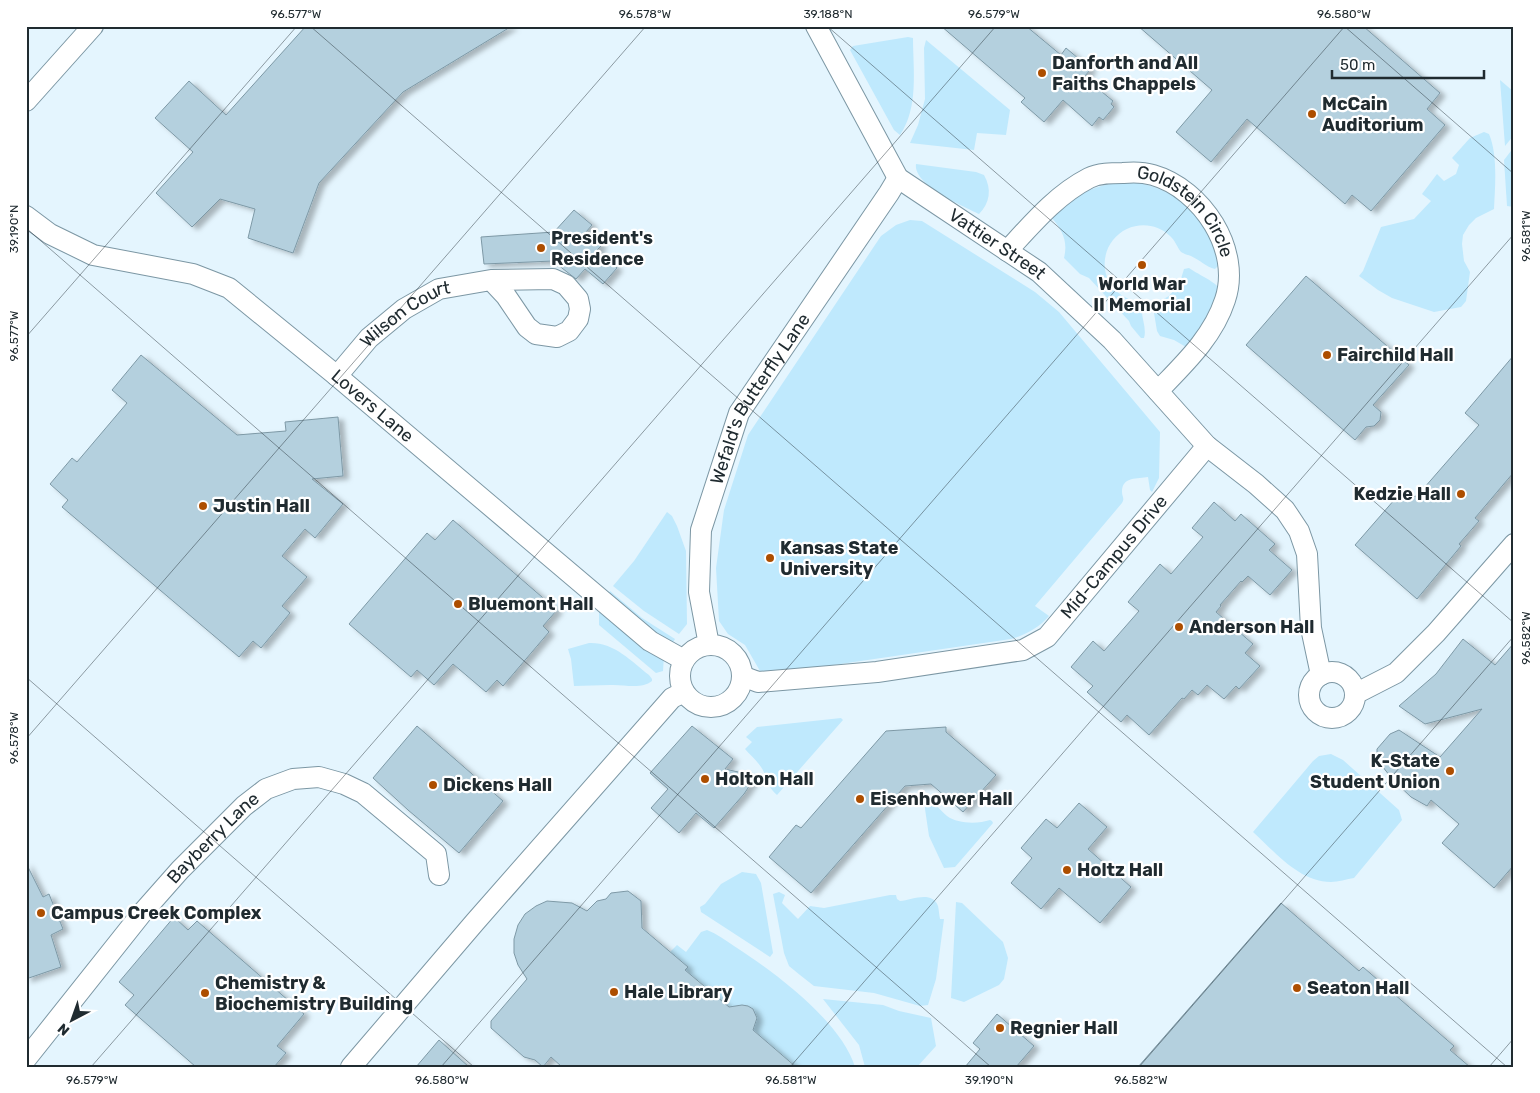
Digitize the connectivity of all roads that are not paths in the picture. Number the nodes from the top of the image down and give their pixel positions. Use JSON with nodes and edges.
{"nodes":[{"id":1,"x":93,"y":26,"type":"edge"},
{"id":2,"x":816,"y":26,"type":"edge"},
{"id":3,"x":26,"y":101,"type":"edge"},
{"id":4,"x":898,"y":178,"type":"junction"},
{"id":5,"x":26,"y":216,"type":"edge"},
{"id":6,"x":1007,"y":251,"type":"junction"},
{"id":7,"x":491,"y":280,"type":"dead end"},
{"id":8,"x":337,"y":376,"type":"junction"},
{"id":9,"x":1158,"y":391,"type":"junction"},
{"id":10,"x":1207,"y":446,"type":"junction"},
{"id":11,"x":1514,"y":544,"type":"edge"},
{"id":12,"x":710,"y":645,"type":"junction"},
{"id":13,"x":684,"y":660,"type":"junction"},
{"id":14,"x":1321,"y":675,"type":"junction"},
{"id":15,"x":742,"y":676,"type":"junction"},
{"id":16,"x":684,"y":692,"type":"junction"},
{"id":17,"x":1355,"y":694,"type":"junction"},
{"id":18,"x":439,"y":875,"type":"dead end"},
{"id":19,"x":26,"y":1059,"type":"edge"},
{"id":20,"x":351,"y":1067,"type":"edge"}],
"edges":[{"from":1,"to":3,"type":"street"},
{"from":2,"to":4,"type":"street","name":"Vattier Street"},
{"from":4,"to":6,"type":"street","name":"Vattier Street"},
{"from":4,"to":12,"type":"street","name":"Wefald's Butterfly Lane"},
{"from":5,"to":8,"type":"street","name":"Lovers Lane"},
{"from":6,"to":9,"type":"street","name":"Vattier Street"},
{"from":6,"to":9,"type":"street","name":"Goldstein Circle"},
{"from":7,"to":8,"type":"street","name":"Wilson Court"},
{"from":8,"to":13,"type":"street","name":"Lovers Lane"},
{"from":9,"to":10,"type":"street","name":"Vattier Street"},
{"from":10,"to":14,"type":"street"},
{"from":10,"to":15,"type":"street","name":"Mid-Campus Drive"},
{"from":11,"to":17,"type":"street"},
{"from":12,"to":13,"type":"street"},
{"from":12,"to":15,"type":"street"},
{"from":13,"to":16,"type":"street"},
{"from":14,"to":17,"type":"street"},
{"from":14,"to":17,"type":"street"},
{"from":15,"to":16,"type":"street"},
{"from":16,"to":20,"type":"street"},
{"from":18,"to":19,"type":"street","name":"Bayberry Lane"}]}
